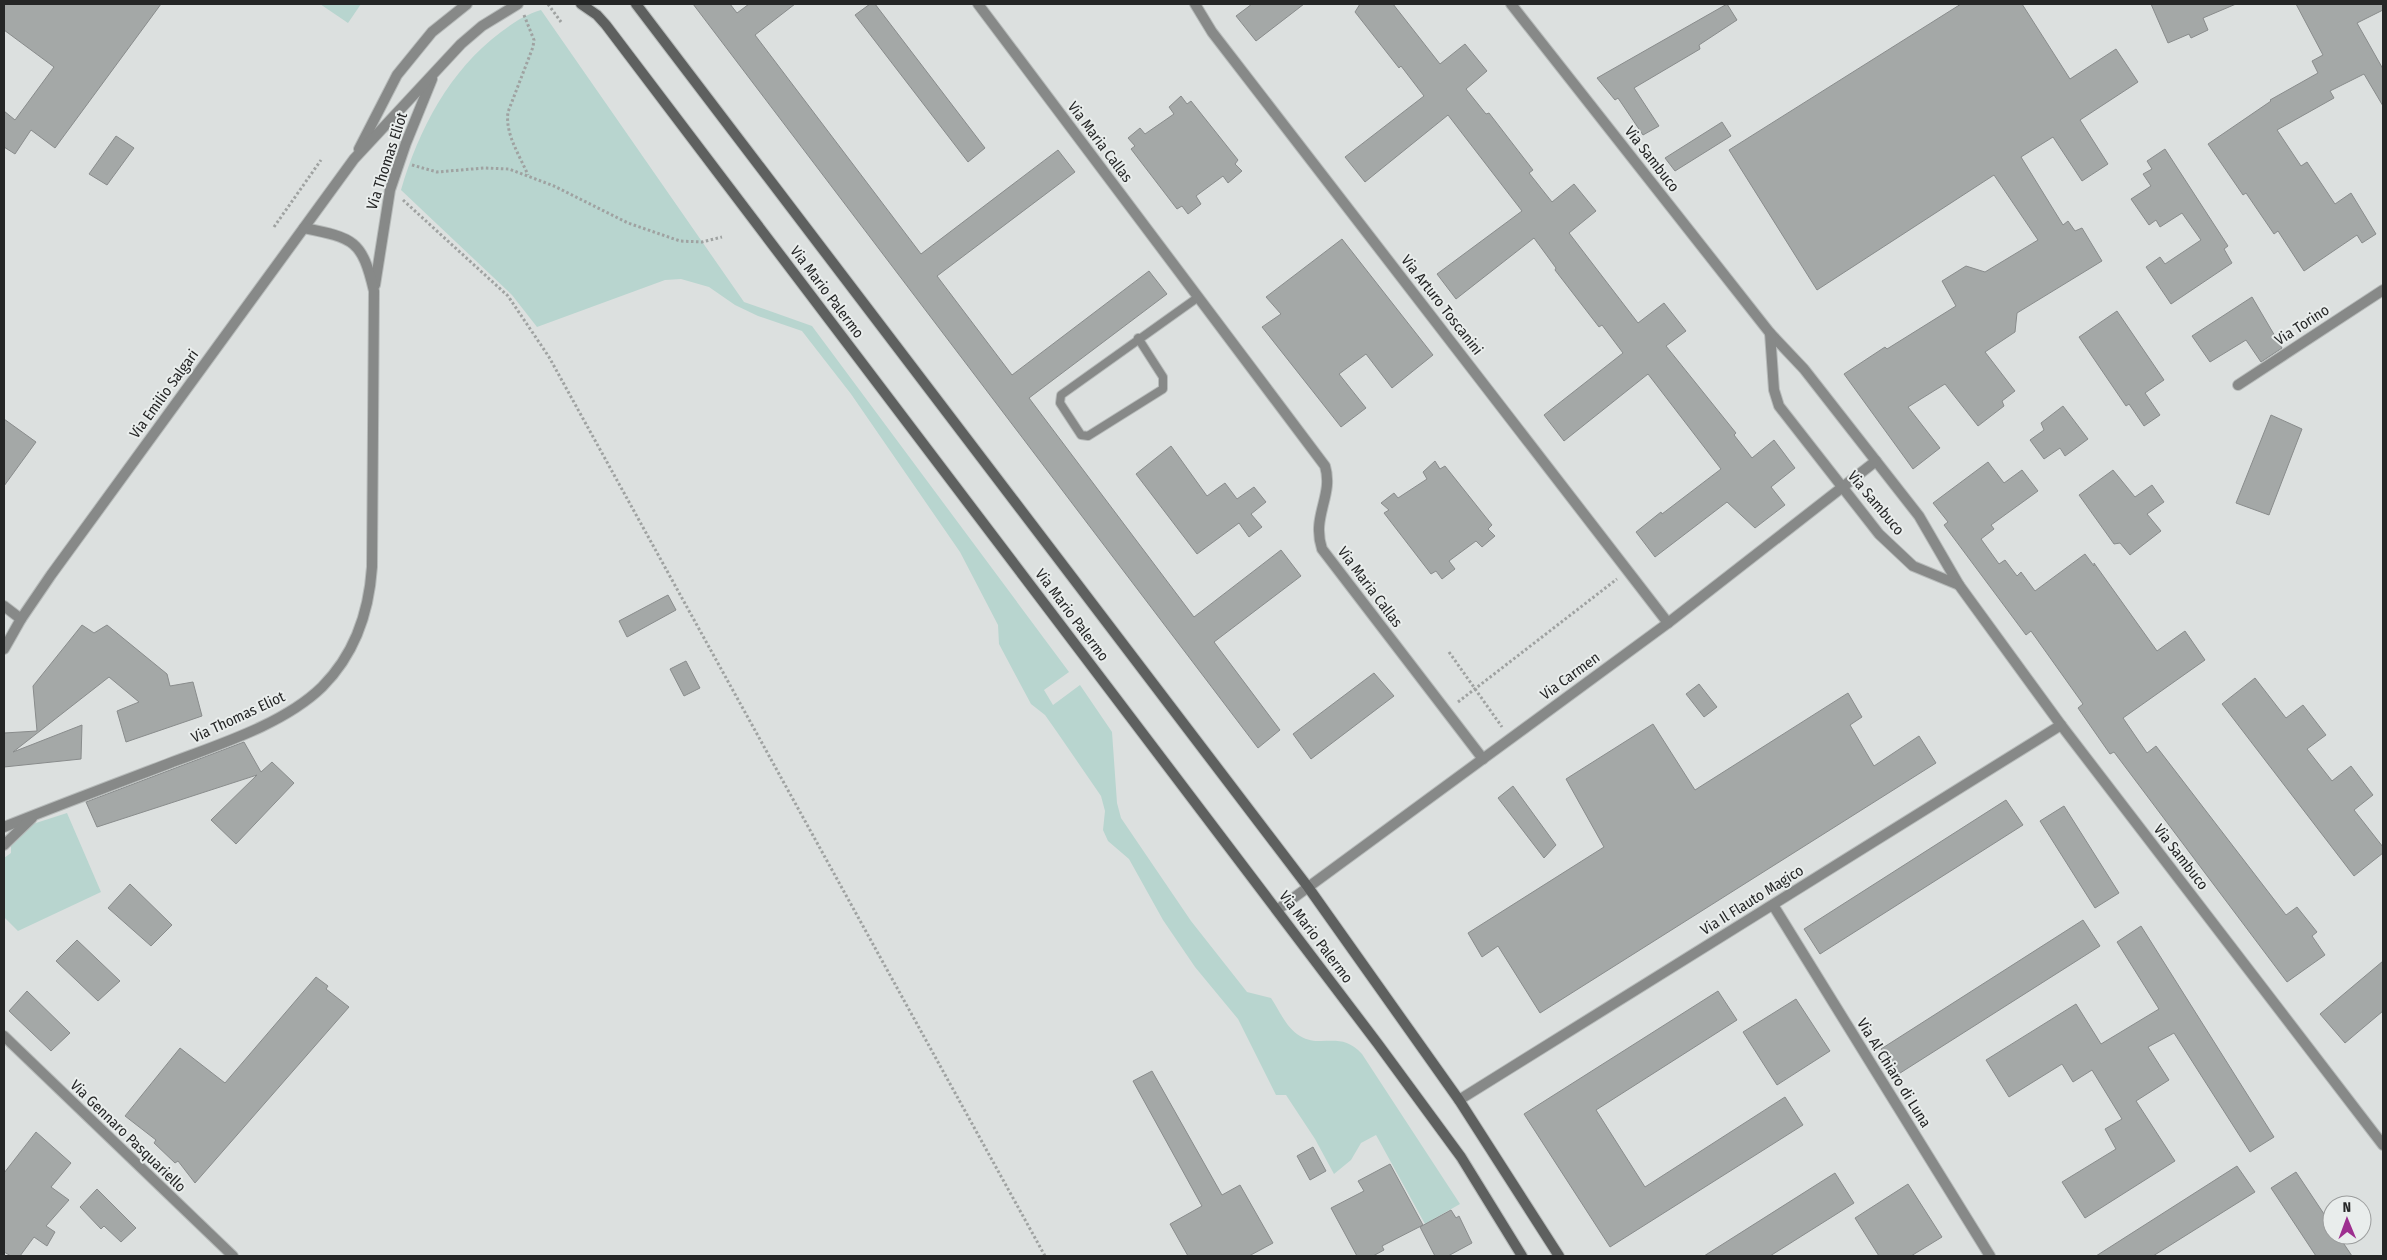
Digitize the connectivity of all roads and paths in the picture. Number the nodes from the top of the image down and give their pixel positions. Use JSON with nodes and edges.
{"nodes":[{"id":1,"x":467,"y":4,"type":"edge"},
{"id":2,"x":548,"y":4,"type":"edge"},
{"id":3,"x":581,"y":4,"type":"edge"},
{"id":4,"x":636,"y":4,"type":"edge"},
{"id":5,"x":978,"y":4,"type":"edge"},
{"id":6,"x":1195,"y":4,"type":"edge"},
{"id":7,"x":1511,"y":4,"type":"edge"},
{"id":8,"x":517,"y":5,"type":"edge"},
{"id":9,"x":561,"y":22,"type":"dead end"},
{"id":10,"x":435,"y":73,"type":"junction"},
{"id":11,"x":321,"y":160,"type":"dead end"},
{"id":12,"x":354,"y":160,"type":"junction"},
{"id":13,"x":400,"y":160,"type":"junction"},
{"id":14,"x":528,"y":175,"type":"junction"},
{"id":15,"x":390,"y":190,"type":"junction"},
{"id":16,"x":274,"y":227,"type":"dead end"},
{"id":17,"x":304,"y":228,"type":"junction"},
{"id":18,"x":722,"y":237,"type":"dead end"},
{"id":19,"x":2383,"y":290,"type":"edge"},
{"id":20,"x":374,"y":291,"type":"junction"},
{"id":21,"x":1197,"y":298,"type":"junction"},
{"id":22,"x":1770,"y":333,"type":"junction"},
{"id":23,"x":1138,"y":338,"type":"junction"},
{"id":24,"x":2238,"y":384,"type":"dead end"},
{"id":25,"x":1876,"y":461,"type":"junction"},
{"id":26,"x":1842,"y":487,"type":"junction"},
{"id":27,"x":1627,"y":570,"type":"junction"},
{"id":28,"x":1959,"y":585,"type":"junction"},
{"id":29,"x":4,"y":606,"type":"edge"},
{"id":30,"x":21,"y":619,"type":"junction"},
{"id":31,"x":1668,"y":623,"type":"junction"},
{"id":32,"x":4,"y":649,"type":"edge"},
{"id":33,"x":1449,"y":652,"type":"dead end"},
{"id":34,"x":1476,"y":689,"type":"junction"},
{"id":35,"x":1446,"y":712,"type":"junction"},
{"id":36,"x":2061,"y":726,"type":"junction"},
{"id":37,"x":1510,"y":739,"type":"junction"},
{"id":38,"x":1483,"y":758,"type":"junction"},
{"id":39,"x":36,"y":815,"type":"junction"},
{"id":40,"x":4,"y":827,"type":"edge"},
{"id":41,"x":4,"y":845,"type":"edge"},
{"id":42,"x":1308,"y":887,"type":"junction"},
{"id":43,"x":1772,"y":905,"type":"junction"},
{"id":44,"x":1277,"y":910,"type":"junction"},
{"id":45,"x":4,"y":1036,"type":"edge"},
{"id":46,"x":1460,"y":1100,"type":"junction"},
{"id":47,"x":2383,"y":1145,"type":"edge"},
{"id":48,"x":233,"y":1256,"type":"edge"},
{"id":49,"x":1044,"y":1256,"type":"edge"},
{"id":50,"x":1522,"y":1256,"type":"edge"},
{"id":51,"x":1559,"y":1256,"type":"edge"},
{"id":52,"x":1990,"y":1256,"type":"edge"}],
"edges":[{"from":1,"to":12,"type":"street","name":"Via Emilio Salgari"},
{"from":2,"to":9,"type":"path"},
{"from":3,"to":44,"type":"street","name":"Via Mario Palermo"},
{"from":4,"to":42,"type":"street","name":"Via Mario Palermo"},
{"from":5,"to":21,"type":"street","name":"Via Maria Callas"},
{"from":6,"to":27,"type":"street","name":"Via Arturo Toscanini"},
{"from":7,"to":22,"type":"street","name":"Via Sambuco"},
{"from":8,"to":10,"type":"street","name":"Via Emilio Salgari"},
{"from":8,"to":14,"type":"path"},
{"from":10,"to":12,"type":"street","name":"Via Emilio Salgari"},
{"from":10,"to":13,"type":"street","name":"Via Thomas Eliot"},
{"from":11,"to":16,"type":"path"},
{"from":12,"to":17,"type":"street","name":"Via Emilio Salgari"},
{"from":13,"to":14,"type":"path"},
{"from":13,"to":15,"type":"street","name":"Via Thomas Eliot"},
{"from":14,"to":18,"type":"path"},
{"from":15,"to":20,"type":"street","name":"Via Thomas Eliot"},
{"from":15,"to":49,"type":"path"},
{"from":17,"to":20,"type":"street","name":"Via Thomas Eliot"},
{"from":17,"to":30,"type":"street","name":"Via Emilio Salgari"},
{"from":19,"to":24,"type":"street","name":"Via Torino"},
{"from":20,"to":39,"type":"street","name":"Via Thomas Eliot"},
{"from":21,"to":23,"type":"lane"},
{"from":21,"to":35,"type":"street","name":"Via Maria Callas"},
{"from":22,"to":25,"type":"street","name":"Via Sambuco"},
{"from":22,"to":26,"type":"street","name":"Via Sambuco"},
{"from":23,"to":23,"type":"lane"},
{"from":25,"to":26,"type":"street","name":"Via Carmen"},
{"from":25,"to":28,"type":"street","name":"Via Sambuco"},
{"from":26,"to":28,"type":"street","name":"Via Sambuco"},
{"from":26,"to":31,"type":"street","name":"Via Carmen"},
{"from":27,"to":31,"type":"street","name":"Via Arturo Toscanini"},
{"from":27,"to":34,"type":"path"},
{"from":28,"to":36,"type":"street","name":"Via Sambuco"},
{"from":29,"to":30,"type":"street"},
{"from":30,"to":32,"type":"street","name":"Via Emilio Salgari"},
{"from":31,"to":37,"type":"street","name":"Via Carmen"},
{"from":33,"to":34,"type":"path"},
{"from":34,"to":35,"type":"path"},
{"from":34,"to":37,"type":"path"},
{"from":35,"to":38,"type":"street","name":"Via Maria Callas"},
{"from":36,"to":43,"type":"street","name":"Via Il Flauto Magico"},
{"from":36,"to":47,"type":"street","name":"Via Sambuco"},
{"from":37,"to":38,"type":"street","name":"Via Carmen"},
{"from":38,"to":42,"type":"street","name":"Via Carmen"},
{"from":39,"to":40,"type":"street","name":"Via Thomas Eliot"},
{"from":39,"to":41,"type":"street"},
{"from":42,"to":44,"type":"street","name":"Via Carmen"},
{"from":42,"to":46,"type":"street","name":"Via Mario Palermo"},
{"from":43,"to":46,"type":"street","name":"Via Il Flauto Magico"},
{"from":43,"to":52,"type":"street","name":"Via Al Chiaro di Luna"},
{"from":44,"to":50,"type":"street","name":"Via Mario Palermo"},
{"from":45,"to":48,"type":"street","name":"Via Gennaro Pasquariello"},
{"from":46,"to":51,"type":"street","name":"Via Mario Palermo"}]}
